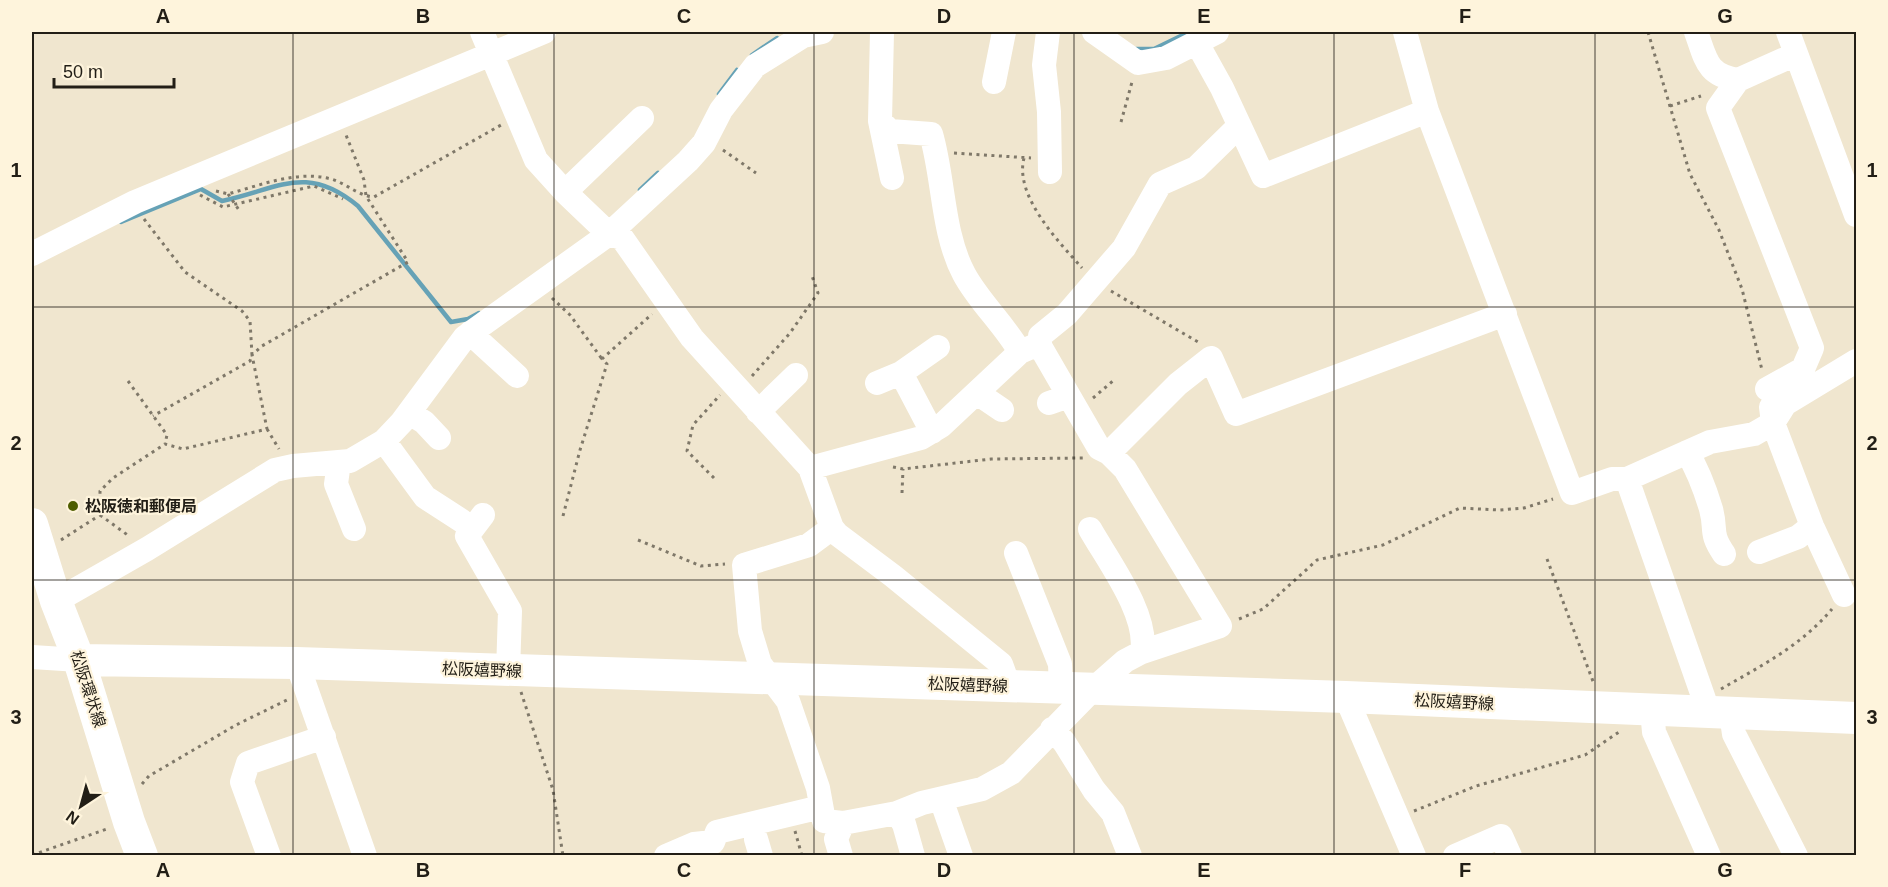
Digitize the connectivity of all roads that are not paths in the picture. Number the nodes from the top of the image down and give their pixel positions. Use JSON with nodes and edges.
{"nodes":[{"id":1,"x":544,"y":32,"type":"edge"},
{"id":2,"x":822,"y":32,"type":"edge"},
{"id":3,"x":882,"y":32,"type":"edge"},
{"id":4,"x":1004,"y":32,"type":"edge"},
{"id":5,"x":1048,"y":32,"type":"edge"},
{"id":6,"x":1094,"y":32,"type":"edge"},
{"id":7,"x":1405,"y":32,"type":"edge"},
{"id":8,"x":1696,"y":32,"type":"edge"},
{"id":9,"x":1788,"y":32,"type":"edge"},
{"id":10,"x":1207,"y":37,"type":"edge"},
{"id":11,"x":487,"y":42,"type":"edge"},
{"id":12,"x":1796,"y":54,"type":"junction"},
{"id":13,"x":1738,"y":80,"type":"junction"},
{"id":14,"x":994,"y":82,"type":"dead end"},
{"id":15,"x":1427,"y":111,"type":"junction"},
{"id":16,"x":642,"y":118,"type":"dead end"},
{"id":17,"x":880,"y":121,"type":"junction"},
{"id":18,"x":1239,"y":126,"type":"junction"},
{"id":19,"x":1049,"y":166,"type":"road end"},
{"id":20,"x":892,"y":178,"type":"dead end"},
{"id":21,"x":565,"y":192,"type":"junction"},
{"id":22,"x":1857,"y":215,"type":"edge"},
{"id":23,"x":609,"y":234,"type":"junction"},
{"id":24,"x":32,"y":255,"type":"edge"},
{"id":25,"x":1505,"y":314,"type":"junction"},
{"id":26,"x":470,"y":333,"type":"junction"},
{"id":27,"x":938,"y":347,"type":"dead end"},
{"id":28,"x":1030,"y":347,"type":"junction"},
{"id":29,"x":1857,"y":361,"type":"edge"},
{"id":30,"x":901,"y":373,"type":"junction"},
{"id":31,"x":796,"y":375,"type":"dead end"},
{"id":32,"x":517,"y":376,"type":"dead end"},
{"id":33,"x":877,"y":383,"type":"dead end"},
{"id":34,"x":977,"y":393,"type":"junction"},
{"id":35,"x":1770,"y":406,"type":"junction"},
{"id":36,"x":1002,"y":410,"type":"dead end"},
{"id":37,"x":758,"y":412,"type":"junction"},
{"id":38,"x":409,"y":413,"type":"junction"},
{"id":39,"x":932,"y":432,"type":"junction"},
{"id":40,"x":439,"y":438,"type":"dead end"},
{"id":41,"x":384,"y":441,"type":"junction"},
{"id":42,"x":1687,"y":452,"type":"junction"},
{"id":43,"x":1109,"y":453,"type":"junction"},
{"id":44,"x":339,"y":462,"type":"junction"},
{"id":45,"x":810,"y":468,"type":"junction"},
{"id":46,"x":1627,"y":479,"type":"junction"},
{"id":47,"x":1812,"y":526,"type":"junction"},
{"id":48,"x":832,"y":528,"type":"junction"},
{"id":49,"x":354,"y":529,"type":"dead end"},
{"id":50,"x":1090,"y":529,"type":"dead end"},
{"id":51,"x":36,"y":538,"type":"edge"},
{"id":52,"x":1759,"y":552,"type":"dead end"},
{"id":53,"x":1016,"y":553,"type":"dead end"},
{"id":54,"x":1724,"y":554,"type":"dead end"},
{"id":55,"x":1844,"y":596,"type":"road end"},
{"id":56,"x":56,"y":601,"type":"junction"},
{"id":57,"x":1142,"y":652,"type":"junction"},
{"id":58,"x":32,"y":657,"type":"edge"},
{"id":59,"x":79,"y":660,"type":"junction"},
{"id":60,"x":511,"y":672,"type":"junction"},
{"id":61,"x":302,"y":676,"type":"junction"},
{"id":62,"x":771,"y":680,"type":"junction"},
{"id":63,"x":1009,"y":686,"type":"junction"},
{"id":64,"x":1061,"y":689,"type":"junction"},
{"id":65,"x":1092,"y":690,"type":"junction"},
{"id":66,"x":1346,"y":697,"type":"junction"},
{"id":67,"x":1704,"y":699,"type":"road end"},
{"id":68,"x":1652,"y":710,"type":"junction"},
{"id":69,"x":1731,"y":714,"type":"junction"},
{"id":70,"x":1857,"y":718,"type":"edge"},
{"id":71,"x":1052,"y":729,"type":"junction"},
{"id":72,"x":324,"y":737,"type":"junction"},
{"id":73,"x":941,"y":799,"type":"junction"},
{"id":74,"x":821,"y":807,"type":"junction"},
{"id":75,"x":897,"y":813,"type":"junction"},
{"id":76,"x":843,"y":823,"type":"junction"},
{"id":77,"x":713,"y":849,"type":"edge"},
{"id":78,"x":142,"y":855,"type":"edge"},
{"id":79,"x":269,"y":855,"type":"edge"},
{"id":80,"x":365,"y":855,"type":"edge"},
{"id":81,"x":666,"y":855,"type":"edge"},
{"id":82,"x":841,"y":855,"type":"edge"},
{"id":83,"x":913,"y":855,"type":"edge"},
{"id":84,"x":961,"y":855,"type":"edge"},
{"id":85,"x":1130,"y":855,"type":"edge"},
{"id":86,"x":1414,"y":855,"type":"edge"},
{"id":87,"x":1455,"y":855,"type":"edge"},
{"id":88,"x":1510,"y":855,"type":"edge"},
{"id":89,"x":1709,"y":855,"type":"edge"},
{"id":90,"x":1796,"y":855,"type":"edge"}],
"edges":[{"from":1,"to":11,"type":"street"},
{"from":2,"to":23,"type":"street"},
{"from":3,"to":17,"type":"street"},
{"from":4,"to":14,"type":"street"},
{"from":5,"to":19,"type":"street"},
{"from":6,"to":10,"type":"street"},
{"from":7,"to":15,"type":"street"},
{"from":8,"to":13,"type":"street"},
{"from":9,"to":12,"type":"street"},
{"from":10,"to":18,"type":"street"},
{"from":11,"to":21,"type":"street"},
{"from":11,"to":24,"type":"street"},
{"from":12,"to":13,"type":"street"},
{"from":12,"to":22,"type":"street"},
{"from":13,"to":35,"type":"street"},
{"from":15,"to":18,"type":"street"},
{"from":15,"to":25,"type":"street"},
{"from":16,"to":21,"type":"street"},
{"from":17,"to":20,"type":"street"},
{"from":17,"to":28,"type":"street"},
{"from":18,"to":28,"type":"street"},
{"from":21,"to":23,"type":"street"},
{"from":23,"to":26,"type":"street"},
{"from":23,"to":37,"type":"street"},
{"from":25,"to":43,"type":"street"},
{"from":25,"to":46,"type":"street"},
{"from":26,"to":32,"type":"street"},
{"from":26,"to":38,"type":"street"},
{"from":27,"to":30,"type":"street"},
{"from":28,"to":34,"type":"street"},
{"from":28,"to":43,"type":"street"},
{"from":29,"to":35,"type":"street"},
{"from":30,"to":33,"type":"street"},
{"from":30,"to":39,"type":"street"},
{"from":31,"to":37,"type":"street"},
{"from":34,"to":36,"type":"street"},
{"from":34,"to":39,"type":"street"},
{"from":35,"to":42,"type":"street"},
{"from":35,"to":47,"type":"street"},
{"from":37,"to":45,"type":"street"},
{"from":38,"to":40,"type":"street"},
{"from":38,"to":41,"type":"street"},
{"from":39,"to":45,"type":"street"},
{"from":41,"to":44,"type":"street"},
{"from":41,"to":60,"type":"street"},
{"from":42,"to":46,"type":"street"},
{"from":42,"to":54,"type":"street"},
{"from":43,"to":57,"type":"street"},
{"from":44,"to":49,"type":"street"},
{"from":44,"to":56,"type":"street"},
{"from":45,"to":48,"type":"street"},
{"from":46,"to":67,"type":"street"},
{"from":47,"to":52,"type":"street"},
{"from":47,"to":55,"type":"street"},
{"from":48,"to":62,"type":"street"},
{"from":48,"to":63,"type":"street"},
{"from":50,"to":57,"type":"street"},
{"from":51,"to":56,"type":"main road","name":"松阪環状線"},
{"from":53,"to":64,"type":"street"},
{"from":56,"to":59,"type":"main road","name":"松阪環状線"},
{"from":57,"to":65,"type":"street"},
{"from":58,"to":59,"type":"street"},
{"from":59,"to":61,"type":"main road","name":"松阪嬉野線"},
{"from":59,"to":78,"type":"main road","name":"松阪環状線"},
{"from":60,"to":61,"type":"main road","name":"松阪嬉野線"},
{"from":60,"to":62,"type":"main road","name":"松阪嬉野線"},
{"from":61,"to":72,"type":"street"},
{"from":62,"to":63,"type":"main road","name":"松阪嬉野線"},
{"from":62,"to":74,"type":"street"},
{"from":63,"to":64,"type":"main road","name":"松阪嬉野線"},
{"from":64,"to":65,"type":"main road","name":"松阪嬉野線"},
{"from":65,"to":66,"type":"main road","name":"松阪嬉野線"},
{"from":65,"to":71,"type":"street"},
{"from":66,"to":68,"type":"main road","name":"松阪嬉野線"},
{"from":66,"to":86,"type":"street"},
{"from":68,"to":69,"type":"main road","name":"松阪嬉野線"},
{"from":68,"to":89,"type":"street"},
{"from":69,"to":70,"type":"main road","name":"松阪嬉野線"},
{"from":69,"to":90,"type":"street"},
{"from":71,"to":73,"type":"street"},
{"from":71,"to":85,"type":"street"},
{"from":72,"to":79,"type":"street"},
{"from":72,"to":80,"type":"street"},
{"from":73,"to":75,"type":"street"},
{"from":73,"to":84,"type":"street"},
{"from":74,"to":76,"type":"street"},
{"from":74,"to":77,"type":"street"},
{"from":75,"to":76,"type":"street"},
{"from":75,"to":83,"type":"street"},
{"from":76,"to":82,"type":"street"},
{"from":77,"to":81,"type":"street"},
{"from":87,"to":88,"type":"street"}]}
